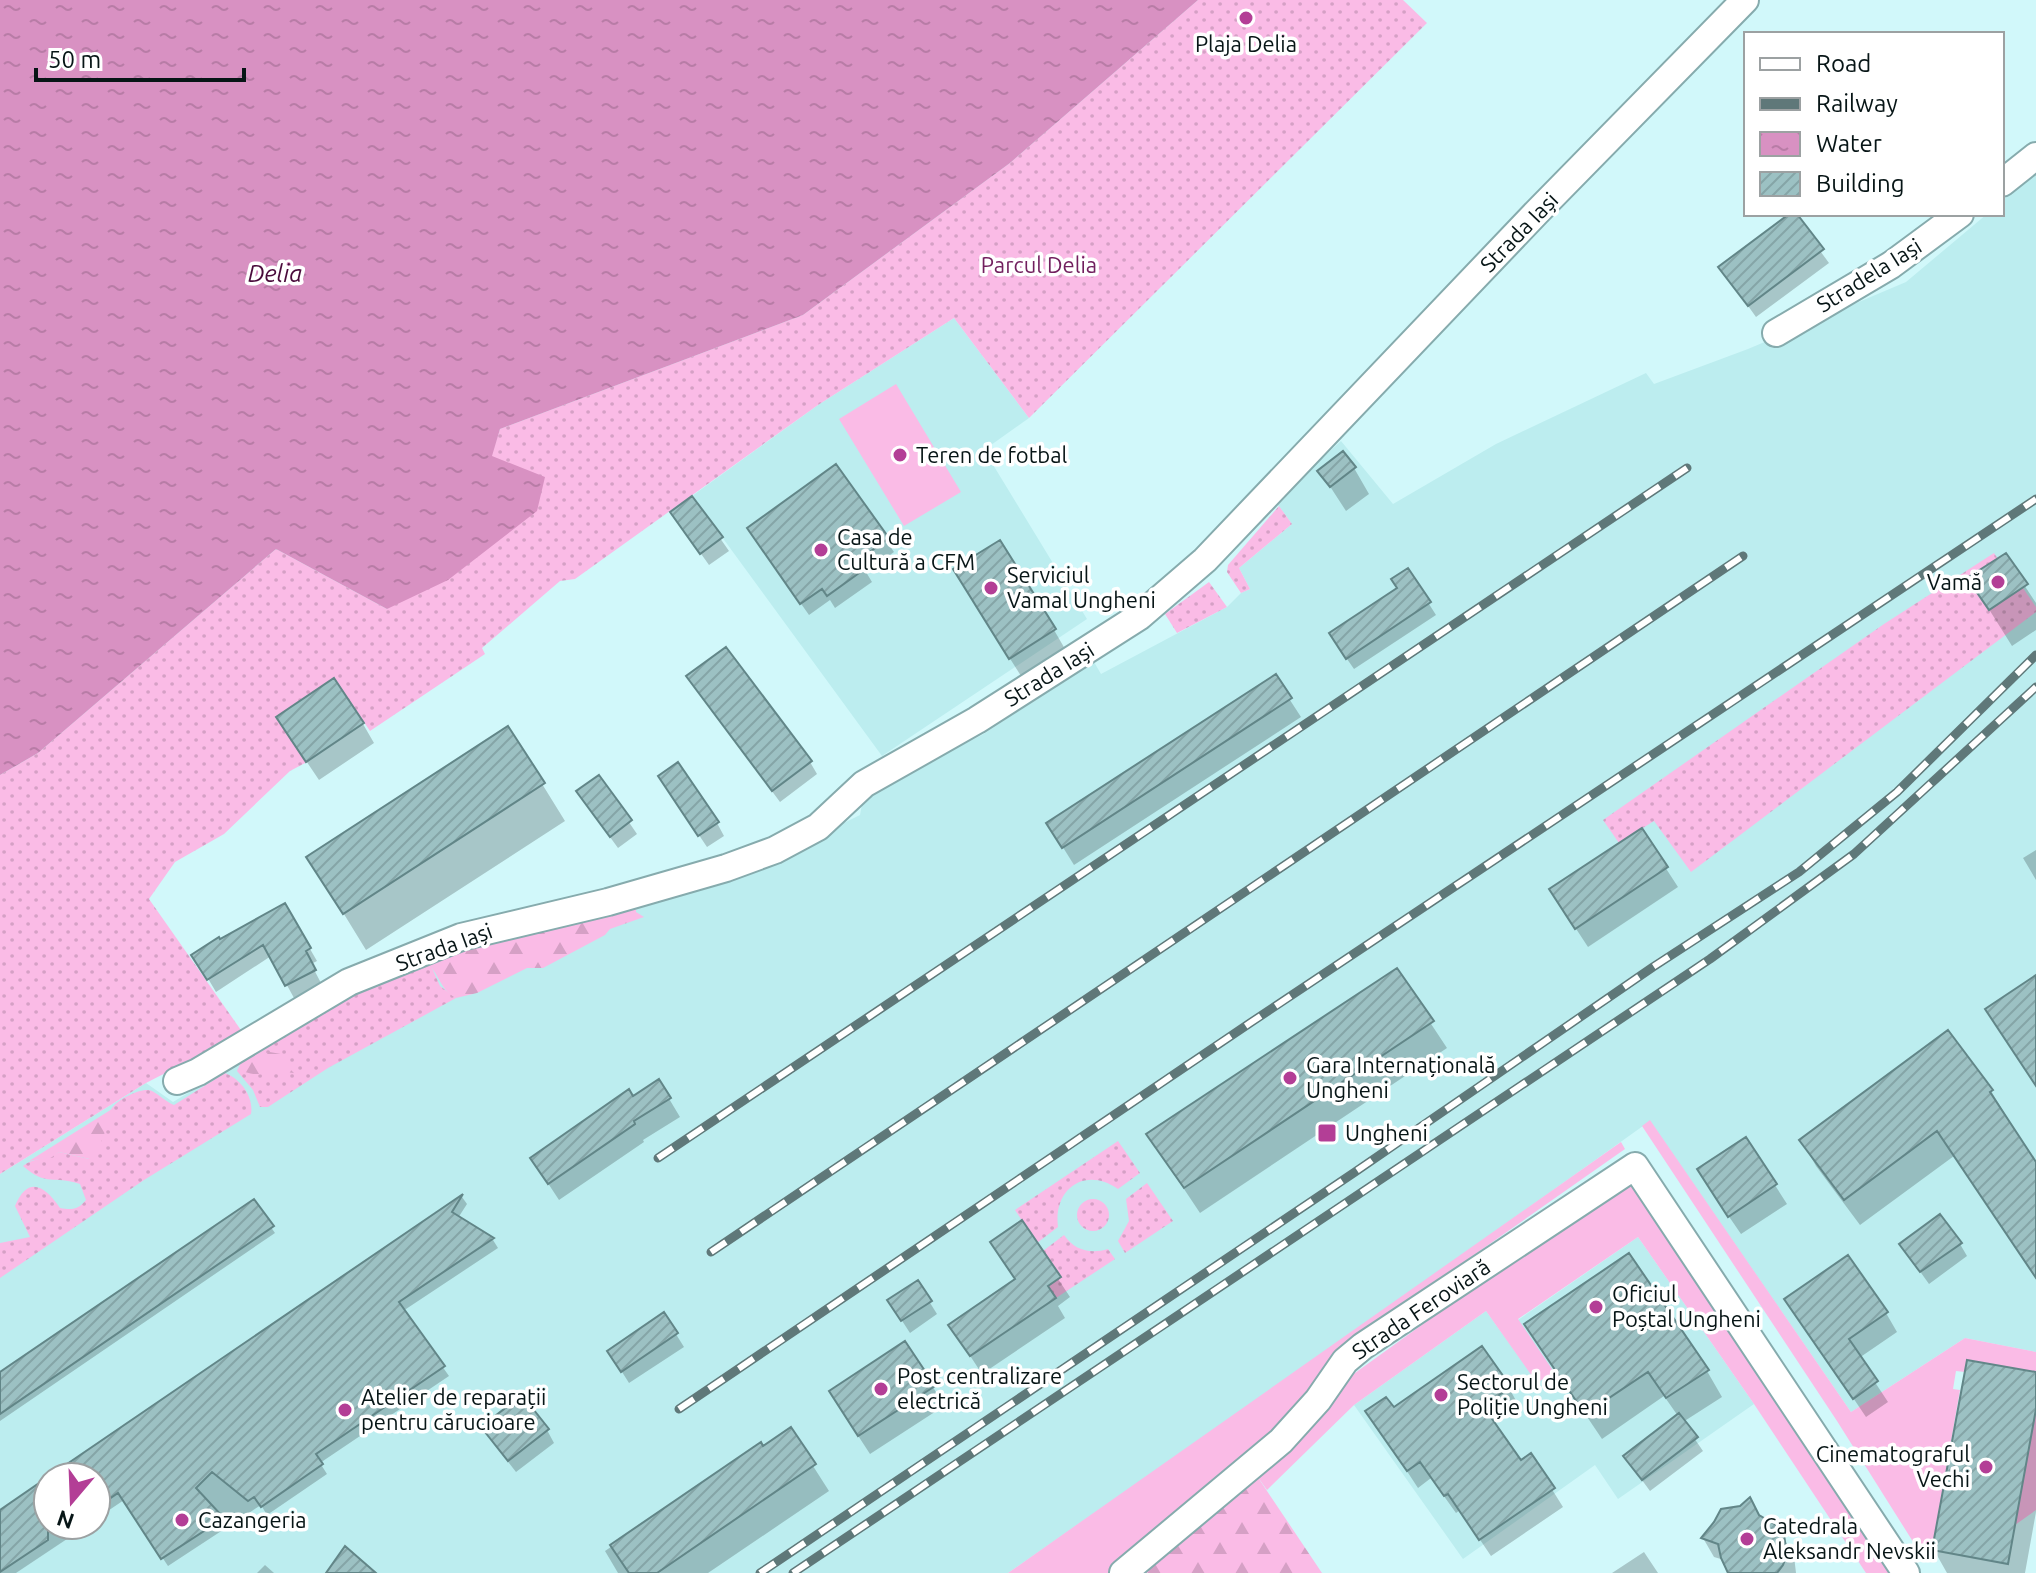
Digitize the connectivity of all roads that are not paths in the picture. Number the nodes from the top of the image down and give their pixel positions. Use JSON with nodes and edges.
{"nodes":[{"id":1,"x":1745,"y":0,"type":"edge"},
{"id":2,"x":2036,"y":156,"type":"edge"},
{"id":3,"x":2004,"y":181,"type":"edge"},
{"id":4,"x":1957,"y":216,"type":"edge"},
{"id":5,"x":1776,"y":333,"type":"dead end"},
{"id":6,"x":177,"y":1081,"type":"dead end"},
{"id":7,"x":1123,"y":1573,"type":"edge"},
{"id":8,"x":1906,"y":1573,"type":"edge"}],
"edges":[{"from":1,"to":6,"type":"street","name":"Strada Iași"},
{"from":2,"to":3,"type":"street"},
{"from":4,"to":5,"type":"street","name":"Stradela Iași"},
{"from":7,"to":8,"type":"street","name":"Strada Feroviară"}]}
